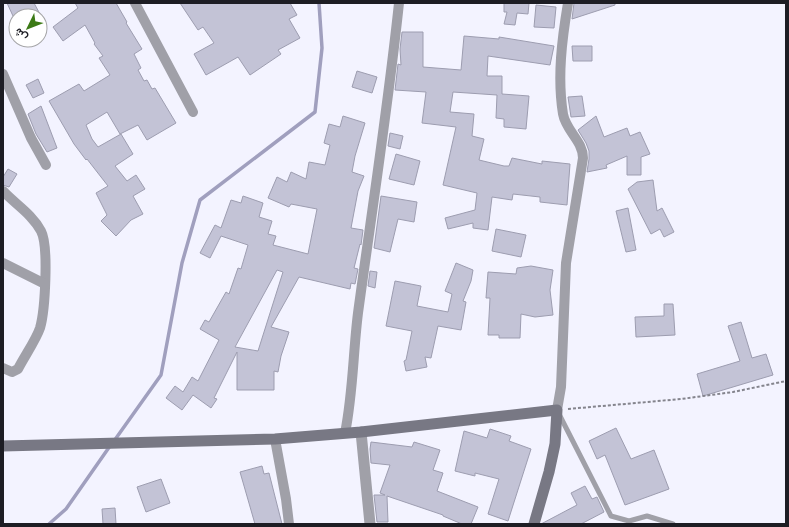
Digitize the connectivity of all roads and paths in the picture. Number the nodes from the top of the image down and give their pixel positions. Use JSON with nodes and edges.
{"nodes":[{"id":1,"x":135,"y":3,"type":"edge"},
{"id":2,"x":399,"y":3,"type":"edge"},
{"id":3,"x":568,"y":3,"type":"edge"},
{"id":4,"x":3,"y":74,"type":"edge"},
{"id":5,"x":193,"y":112,"type":"dead end"},
{"id":6,"x":46,"y":165,"type":"dead end"},
{"id":7,"x":3,"y":191,"type":"edge"},
{"id":8,"x":3,"y":263,"type":"edge"},
{"id":9,"x":44,"y":284,"type":"junction"},
{"id":10,"x":3,"y":368,"type":"edge"},
{"id":11,"x":786,"y":381,"type":"edge"},
{"id":12,"x":557,"y":410,"type":"junction"},
{"id":13,"x":361,"y":432,"type":"junction"},
{"id":14,"x":345,"y":434,"type":"junction"},
{"id":15,"x":275,"y":440,"type":"junction"},
{"id":16,"x":3,"y":446,"type":"edge"},
{"id":17,"x":288,"y":524,"type":"edge"},
{"id":18,"x":370,"y":524,"type":"edge"},
{"id":19,"x":534,"y":524,"type":"edge"},
{"id":20,"x":673,"y":524,"type":"edge"}],
"edges":[{"from":1,"to":5,"type":"street"},
{"from":2,"to":14,"type":"street"},
{"from":3,"to":12,"type":"street"},
{"from":4,"to":6,"type":"street"},
{"from":7,"to":9,"type":"street"},
{"from":8,"to":9,"type":"street"},
{"from":9,"to":10,"type":"street"},
{"from":11,"to":12,"type":"path"},
{"from":12,"to":13,"type":"main road"},
{"from":12,"to":19,"type":"main road"},
{"from":12,"to":20,"type":"lane"},
{"from":13,"to":14,"type":"main road"},
{"from":13,"to":18,"type":"street"},
{"from":14,"to":15,"type":"main road"},
{"from":15,"to":16,"type":"main road"},
{"from":15,"to":17,"type":"street"}]}
